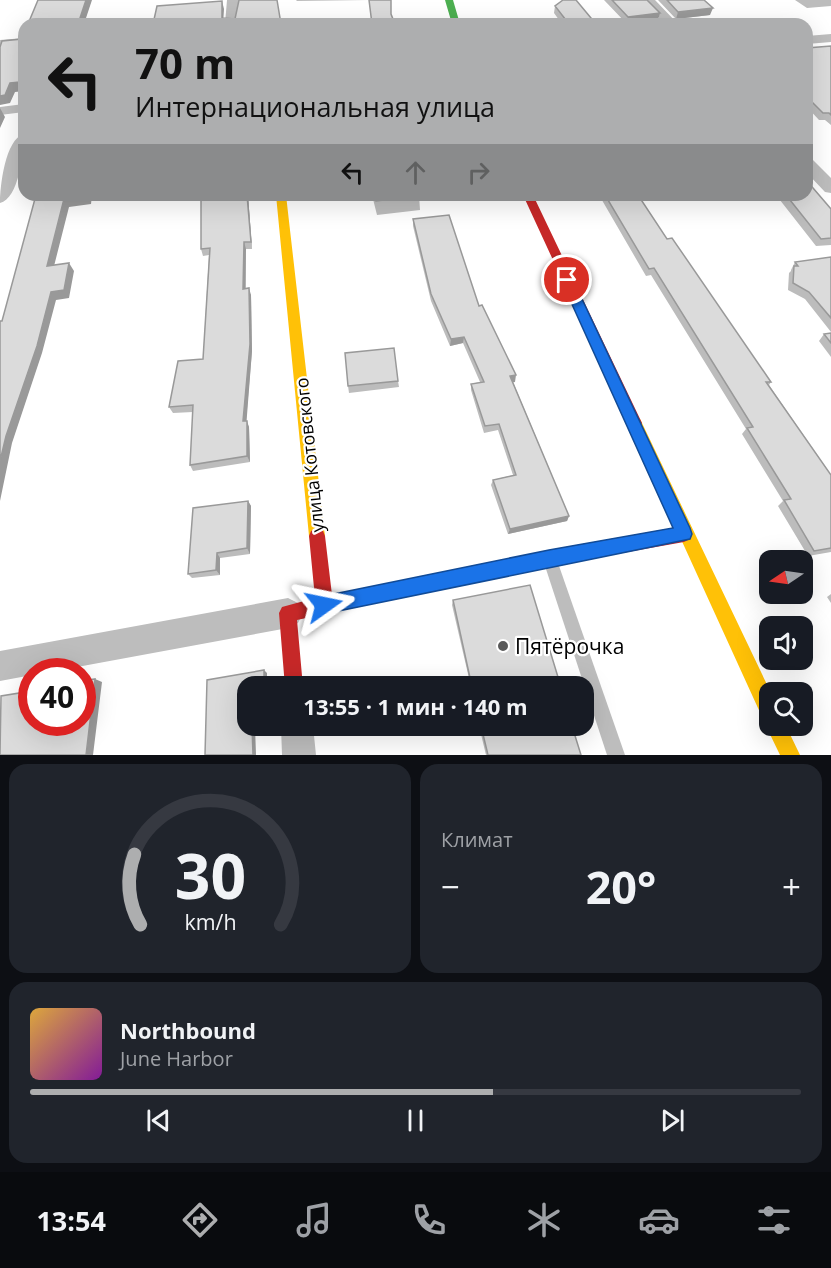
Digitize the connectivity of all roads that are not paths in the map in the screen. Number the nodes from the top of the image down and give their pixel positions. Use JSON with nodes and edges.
{"nodes":[{"id":1,"x":233,"y":0,"type":"edge"},
{"id":2,"x":449,"y":0,"type":"edge"},
{"id":3,"x":648,"y":0,"type":"edge"},
{"id":4,"x":232,"y":18,"type":"edge"},
{"id":5,"x":454,"y":18,"type":"edge"},
{"id":6,"x":666,"y":18,"type":"edge"},
{"id":7,"x":831,"y":38,"type":"edge"},
{"id":8,"x":813,"y":40,"type":"edge"},
{"id":9,"x":18,"y":42,"type":"edge"},
{"id":10,"x":0,"y":44,"type":"edge"},
{"id":11,"x":18,"y":109,"type":"edge"},
{"id":12,"x":0,"y":111,"type":"edge"},
{"id":13,"x":18,"y":154,"type":"edge"},
{"id":14,"x":813,"y":169,"type":"edge"},
{"id":15,"x":831,"y":188,"type":"edge"},
{"id":16,"x":0,"y":198,"type":"edge"},
{"id":17,"x":282,"y":201,"type":"edge"},
{"id":18,"x":531,"y":201,"type":"edge"},
{"id":19,"x":684,"y":534,"type":"junction"},
{"id":20,"x":549,"y":558,"type":"junction"},
{"id":21,"x":324,"y":605,"type":"junction"},
{"id":22,"x":288,"y":614,"type":"junction"},
{"id":23,"x":0,"y":666,"type":"edge"},
{"id":24,"x":293,"y":676,"type":"edge"},
{"id":25,"x":759,"y":689,"type":"edge"},
{"id":26,"x":298,"y":736,"type":"edge"},
{"id":27,"x":781,"y":736,"type":"edge"},
{"id":28,"x":299,"y":755,"type":"edge"},
{"id":29,"x":616,"y":755,"type":"edge"},
{"id":30,"x":790,"y":755,"type":"edge"}],
"edges":[{"from":1,"to":4,"type":"street"},
{"from":2,"to":5,"type":"street"},
{"from":3,"to":6,"type":"street"},
{"from":7,"to":8,"type":"street"},
{"from":9,"to":10,"type":"street"},
{"from":11,"to":12,"type":"street"},
{"from":13,"to":16,"type":"street"},
{"from":14,"to":15,"type":"street"},
{"from":17,"to":21,"type":"street","name":"улица Котовского"},
{"from":18,"to":19,"type":"street"},
{"from":19,"to":20,"type":"street"},
{"from":19,"to":25,"type":"street"},
{"from":20,"to":21,"type":"street"},
{"from":20,"to":29,"type":"lane"},
{"from":21,"to":22,"type":"street"},
{"from":22,"to":23,"type":"street"},
{"from":22,"to":24,"type":"street"},
{"from":26,"to":28,"type":"street"},
{"from":27,"to":30,"type":"street"}]}
